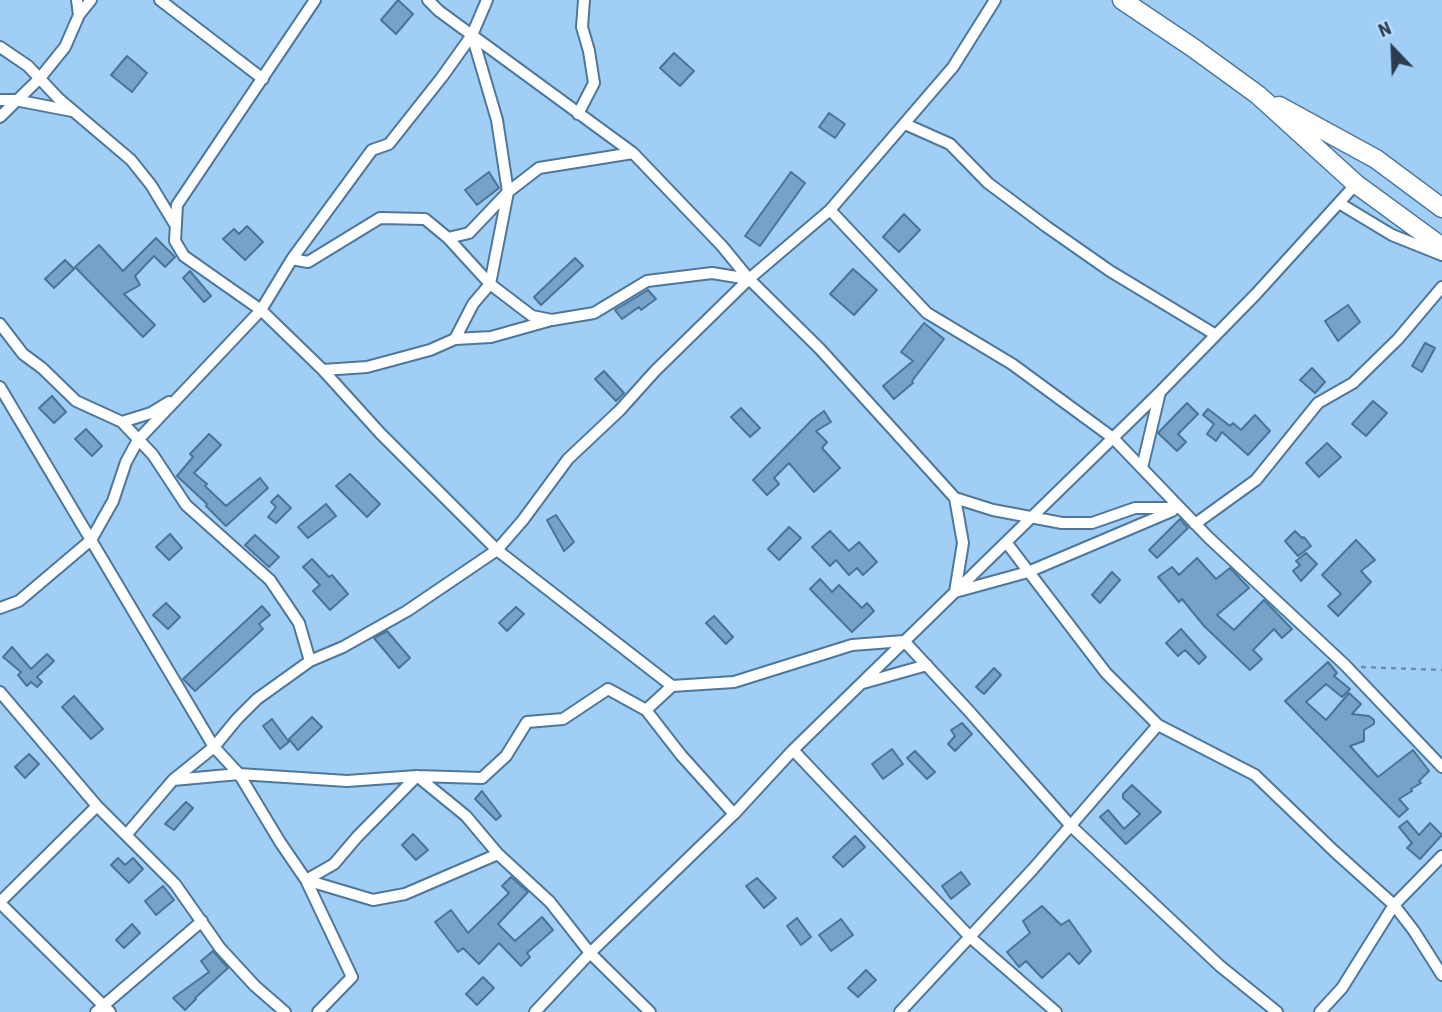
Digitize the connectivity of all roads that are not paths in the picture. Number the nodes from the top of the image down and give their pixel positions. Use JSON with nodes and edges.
{"nodes":[{"id":1,"x":78,"y":0,"type":"edge"},
{"id":2,"x":91,"y":0,"type":"edge"},
{"id":3,"x":160,"y":0,"type":"edge"},
{"id":4,"x":300,"y":0,"type":"edge"},
{"id":5,"x":428,"y":0,"type":"edge"},
{"id":6,"x":487,"y":0,"type":"edge"},
{"id":7,"x":584,"y":0,"type":"edge"},
{"id":8,"x":996,"y":0,"type":"edge"},
{"id":9,"x":1126,"y":1,"type":"edge"},
{"id":10,"x":313,"y":4,"type":"edge"},
{"id":11,"x":79,"y":15,"type":"junction"},
{"id":12,"x":472,"y":35,"type":"junction"},
{"id":13,"x":0,"y":47,"type":"edge"},
{"id":14,"x":40,"y":78,"type":"junction"},
{"id":15,"x":263,"y":79,"type":"junction"},
{"id":16,"x":1258,"y":95,"type":"junction"},
{"id":17,"x":0,"y":100,"type":"edge"},
{"id":18,"x":15,"y":100,"type":"junction"},
{"id":19,"x":72,"y":111,"type":"junction"},
{"id":20,"x":578,"y":114,"type":"junction"},
{"id":21,"x":0,"y":117,"type":"edge"},
{"id":22,"x":905,"y":124,"type":"junction"},
{"id":23,"x":633,"y":153,"type":"junction"},
{"id":24,"x":1356,"y":184,"type":"junction"},
{"id":25,"x":508,"y":192,"type":"junction"},
{"id":26,"x":1339,"y":203,"type":"junction"},
{"id":27,"x":1442,"y":208,"type":"edge"},
{"id":28,"x":830,"y":210,"type":"junction"},
{"id":29,"x":174,"y":223,"type":"junction"},
{"id":30,"x":448,"y":238,"type":"junction"},
{"id":31,"x":1442,"y":247,"type":"edge"},
{"id":32,"x":1442,"y":255,"type":"edge"},
{"id":33,"x":292,"y":259,"type":"junction"},
{"id":34,"x":749,"y":279,"type":"junction"},
{"id":35,"x":490,"y":284,"type":"junction"},
{"id":36,"x":1442,"y":287,"type":"edge"},
{"id":37,"x":261,"y":310,"type":"junction"},
{"id":38,"x":552,"y":320,"type":"junction"},
{"id":39,"x":0,"y":325,"type":"edge"},
{"id":40,"x":1216,"y":335,"type":"junction"},
{"id":41,"x":455,"y":339,"type":"junction"},
{"id":42,"x":323,"y":370,"type":"junction"},
{"id":43,"x":0,"y":387,"type":"edge"},
{"id":44,"x":1161,"y":391,"type":"junction"},
{"id":45,"x":180,"y":395,"type":"junction"},
{"id":46,"x":122,"y":422,"type":"junction"},
{"id":47,"x":1112,"y":438,"type":"junction"},
{"id":48,"x":138,"y":440,"type":"junction"},
{"id":49,"x":1142,"y":468,"type":"junction"},
{"id":50,"x":955,"y":498,"type":"junction"},
{"id":51,"x":1179,"y":508,"type":"junction"},
{"id":52,"x":1031,"y":517,"type":"junction"},
{"id":53,"x":1195,"y":524,"type":"junction"},
{"id":54,"x":91,"y":540,"type":"junction"},
{"id":55,"x":1006,"y":542,"type":"junction"},
{"id":56,"x":497,"y":550,"type":"junction"},
{"id":57,"x":1028,"y":572,"type":"junction"},
{"id":58,"x":955,"y":592,"type":"junction"},
{"id":59,"x":0,"y":608,"type":"edge"},
{"id":60,"x":904,"y":641,"type":"junction"},
{"id":61,"x":310,"y":661,"type":"junction"},
{"id":62,"x":927,"y":665,"type":"junction"},
{"id":63,"x":860,"y":684,"type":"junction"},
{"id":64,"x":672,"y":686,"type":"junction"},
{"id":65,"x":0,"y":692,"type":"edge"},
{"id":66,"x":646,"y":710,"type":"junction"},
{"id":67,"x":1158,"y":725,"type":"junction"},
{"id":68,"x":214,"y":747,"type":"junction"},
{"id":69,"x":793,"y":750,"type":"junction"},
{"id":70,"x":1442,"y":767,"type":"edge"},
{"id":71,"x":239,"y":774,"type":"junction"},
{"id":72,"x":417,"y":776,"type":"junction"},
{"id":73,"x":173,"y":780,"type":"junction"},
{"id":74,"x":97,"y":806,"type":"junction"},
{"id":75,"x":734,"y":814,"type":"junction"},
{"id":76,"x":1071,"y":826,"type":"junction"},
{"id":77,"x":127,"y":834,"type":"junction"},
{"id":78,"x":498,"y":854,"type":"junction"},
{"id":79,"x":1442,"y":856,"type":"edge"},
{"id":80,"x":306,"y":880,"type":"junction"},
{"id":81,"x":0,"y":902,"type":"edge"},
{"id":82,"x":1394,"y":905,"type":"junction"},
{"id":83,"x":202,"y":921,"type":"junction"},
{"id":84,"x":971,"y":938,"type":"junction"},
{"id":85,"x":590,"y":953,"type":"junction"},
{"id":86,"x":1442,"y":975,"type":"edge"},
{"id":87,"x":103,"y":1010,"type":"edge"},
{"id":88,"x":285,"y":1012,"type":"edge"},
{"id":89,"x":318,"y":1012,"type":"edge"},
{"id":90,"x":535,"y":1012,"type":"edge"},
{"id":91,"x":650,"y":1012,"type":"edge"},
{"id":92,"x":900,"y":1012,"type":"edge"},
{"id":93,"x":1056,"y":1012,"type":"edge"},
{"id":94,"x":1277,"y":1012,"type":"edge"},
{"id":95,"x":1320,"y":1012,"type":"edge"}],
"edges":[{"from":1,"to":11,"type":"street"},
{"from":2,"to":11,"type":"street"},
{"from":3,"to":15,"type":"street"},
{"from":4,"to":10,"type":"street"},
{"from":5,"to":12,"type":"street"},
{"from":6,"to":12,"type":"street"},
{"from":7,"to":20,"type":"street"},
{"from":8,"to":22,"type":"street"},
{"from":9,"to":16,"type":"highway"},
{"from":10,"to":15,"type":"street"},
{"from":11,"to":14,"type":"street"},
{"from":12,"to":20,"type":"street"},
{"from":12,"to":25,"type":"street"},
{"from":12,"to":33,"type":"street"},
{"from":13,"to":14,"type":"street"},
{"from":14,"to":18,"type":"street"},
{"from":14,"to":19,"type":"street"},
{"from":15,"to":29,"type":"street"},
{"from":16,"to":24,"type":"highway"},
{"from":16,"to":27,"type":"highway"},
{"from":17,"to":18,"type":"street"},
{"from":18,"to":19,"type":"street"},
{"from":18,"to":21,"type":"street"},
{"from":19,"to":29,"type":"street"},
{"from":20,"to":23,"type":"street"},
{"from":22,"to":28,"type":"street"},
{"from":22,"to":40,"type":"street"},
{"from":23,"to":25,"type":"street"},
{"from":23,"to":34,"type":"street"},
{"from":24,"to":26,"type":"street"},
{"from":24,"to":31,"type":"highway"},
{"from":25,"to":30,"type":"street"},
{"from":25,"to":35,"type":"street"},
{"from":26,"to":32,"type":"street"},
{"from":26,"to":40,"type":"street"},
{"from":28,"to":34,"type":"street"},
{"from":28,"to":47,"type":"street"},
{"from":29,"to":37,"type":"street"},
{"from":30,"to":33,"type":"street"},
{"from":30,"to":35,"type":"street"},
{"from":33,"to":37,"type":"street"},
{"from":34,"to":38,"type":"street"},
{"from":34,"to":50,"type":"street"},
{"from":34,"to":56,"type":"street"},
{"from":35,"to":38,"type":"street"},
{"from":35,"to":41,"type":"street"},
{"from":36,"to":53,"type":"street"},
{"from":37,"to":42,"type":"street"},
{"from":37,"to":45,"type":"street"},
{"from":38,"to":41,"type":"street"},
{"from":39,"to":46,"type":"street"},
{"from":40,"to":44,"type":"street"},
{"from":41,"to":42,"type":"street"},
{"from":42,"to":56,"type":"street"},
{"from":43,"to":54,"type":"street"},
{"from":44,"to":47,"type":"street"},
{"from":44,"to":49,"type":"street"},
{"from":45,"to":46,"type":"street"},
{"from":45,"to":48,"type":"street"},
{"from":46,"to":48,"type":"street"},
{"from":47,"to":49,"type":"street"},
{"from":47,"to":52,"type":"street"},
{"from":48,"to":54,"type":"street"},
{"from":48,"to":61,"type":"street"},
{"from":49,"to":51,"type":"street"},
{"from":50,"to":52,"type":"street"},
{"from":50,"to":58,"type":"street"},
{"from":51,"to":52,"type":"street"},
{"from":51,"to":53,"type":"street"},
{"from":51,"to":57,"type":"street"},
{"from":52,"to":55,"type":"street"},
{"from":53,"to":70,"type":"street"},
{"from":54,"to":59,"type":"street"},
{"from":54,"to":68,"type":"street"},
{"from":55,"to":57,"type":"street"},
{"from":55,"to":58,"type":"street"},
{"from":56,"to":61,"type":"street"},
{"from":56,"to":64,"type":"street"},
{"from":57,"to":58,"type":"street"},
{"from":57,"to":67,"type":"street"},
{"from":58,"to":60,"type":"street"},
{"from":60,"to":62,"type":"street"},
{"from":60,"to":63,"type":"street"},
{"from":60,"to":64,"type":"street"},
{"from":61,"to":68,"type":"street"},
{"from":62,"to":63,"type":"street"},
{"from":62,"to":76,"type":"street"},
{"from":63,"to":69,"type":"street"},
{"from":64,"to":66,"type":"street"},
{"from":65,"to":74,"type":"street"},
{"from":66,"to":72,"type":"street"},
{"from":66,"to":75,"type":"street"},
{"from":67,"to":76,"type":"street"},
{"from":67,"to":82,"type":"street"},
{"from":68,"to":71,"type":"street"},
{"from":68,"to":73,"type":"street"},
{"from":69,"to":75,"type":"street"},
{"from":69,"to":84,"type":"street"},
{"from":71,"to":72,"type":"street"},
{"from":71,"to":73,"type":"street"},
{"from":71,"to":80,"type":"street"},
{"from":72,"to":78,"type":"street"},
{"from":72,"to":80,"type":"street"},
{"from":73,"to":77,"type":"street"},
{"from":74,"to":77,"type":"street"},
{"from":74,"to":81,"type":"street"},
{"from":75,"to":85,"type":"street"},
{"from":76,"to":84,"type":"street"},
{"from":76,"to":94,"type":"street"},
{"from":77,"to":83,"type":"street"},
{"from":78,"to":80,"type":"street"},
{"from":78,"to":85,"type":"street"},
{"from":79,"to":82,"type":"street"},
{"from":80,"to":89,"type":"street"},
{"from":81,"to":87,"type":"street"},
{"from":82,"to":86,"type":"street"},
{"from":82,"to":95,"type":"street"},
{"from":83,"to":87,"type":"street"},
{"from":83,"to":88,"type":"street"},
{"from":84,"to":92,"type":"street"},
{"from":84,"to":93,"type":"street"},
{"from":85,"to":90,"type":"street"},
{"from":85,"to":91,"type":"street"}]}
